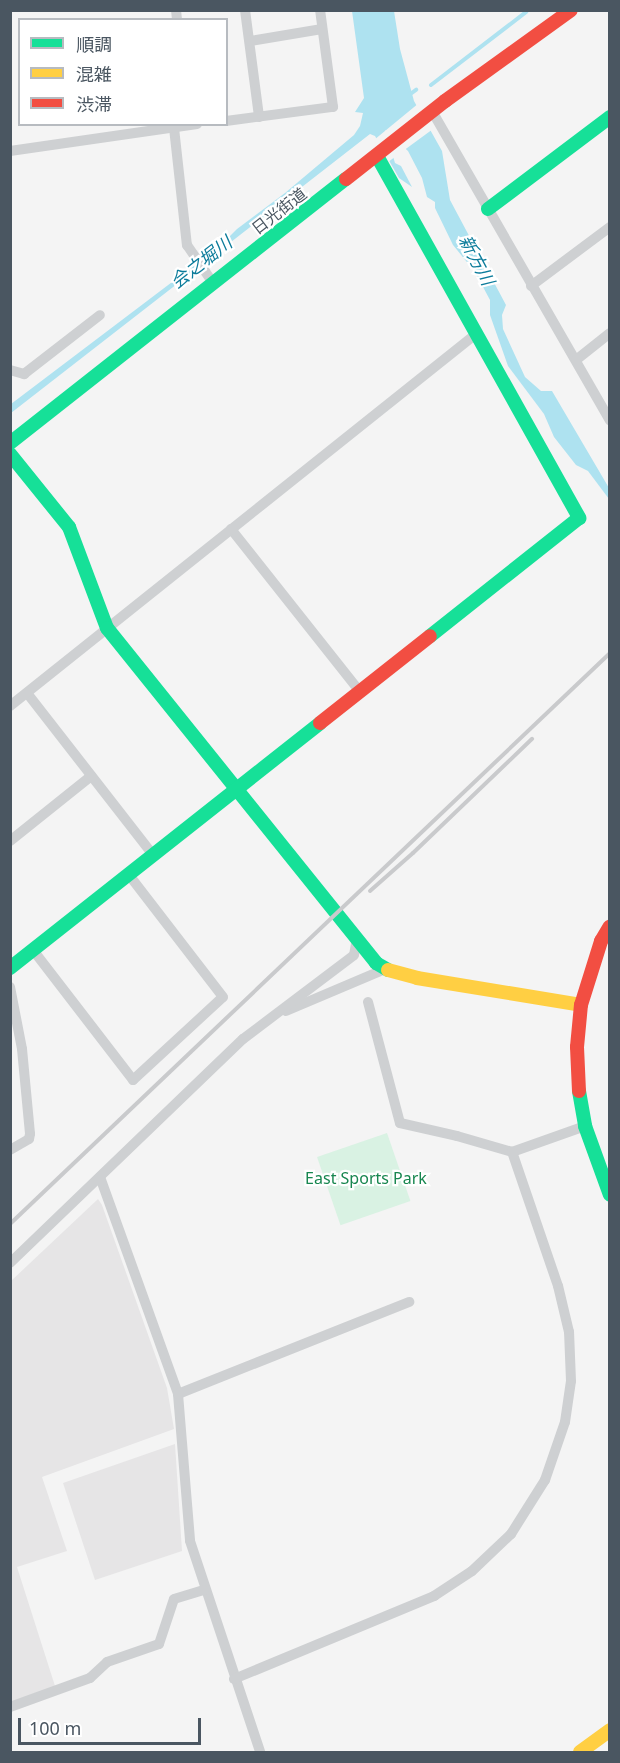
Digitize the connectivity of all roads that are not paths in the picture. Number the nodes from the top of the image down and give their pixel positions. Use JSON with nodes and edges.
{"nodes":[{"id":1,"x":245,"y":10,"type":"edge"},
{"id":2,"x":320,"y":10,"type":"edge"},
{"id":3,"x":571,"y":10,"type":"edge"},
{"id":4,"x":322,"y":29,"type":"junction"},
{"id":5,"x":250,"y":41,"type":"junction"},
{"id":6,"x":430,"y":113,"type":"junction"},
{"id":7,"x":260,"y":117,"type":"junction"},
{"id":8,"x":609,"y":117,"type":"edge"},
{"id":9,"x":228,"y":121,"type":"edge"},
{"id":10,"x":185,"y":126,"type":"edge"},
{"id":11,"x":174,"y":128,"type":"junction"},
{"id":12,"x":10,"y":151,"type":"edge"},
{"id":13,"x":378,"y":155,"type":"junction"},
{"id":14,"x":488,"y":208,"type":"junction"},
{"id":15,"x":609,"y":227,"type":"edge"},
{"id":16,"x":213,"y":283,"type":"junction"},
{"id":17,"x":531,"y":286,"type":"junction"},
{"id":18,"x":100,"y":315,"type":"dead end"},
{"id":19,"x":609,"y":333,"type":"edge"},
{"id":20,"x":476,"y":334,"type":"junction"},
{"id":21,"x":576,"y":360,"type":"junction"},
{"id":22,"x":11,"y":369,"type":"edge"},
{"id":23,"x":609,"y":420,"type":"edge"},
{"id":24,"x":10,"y":442,"type":"edge"},
{"id":25,"x":10,"y":454,"type":"edge"},
{"id":26,"x":231,"y":529,"type":"junction"},
{"id":27,"x":107,"y":628,"type":"junction"},
{"id":28,"x":360,"y":692,"type":"junction"},
{"id":29,"x":27,"y":693,"type":"junction"},
{"id":30,"x":10,"y":706,"type":"edge"},
{"id":31,"x":91,"y":776,"type":"junction"},
{"id":32,"x":236,"y":790,"type":"junction"},
{"id":33,"x":10,"y":841,"type":"edge"},
{"id":34,"x":153,"y":855,"type":"junction"},
{"id":35,"x":129,"y":875,"type":"junction"},
{"id":36,"x":609,"y":926,"type":"edge"},
{"id":37,"x":357,"y":938,"type":"junction"},
{"id":38,"x":33,"y":950,"type":"junction"},
{"id":39,"x":10,"y":968,"type":"edge"},
{"id":40,"x":385,"y":969,"type":"junction"},
{"id":41,"x":10,"y":987,"type":"edge"},
{"id":42,"x":368,"y":1002,"type":"dead end"},
{"id":43,"x":581,"y":1005,"type":"junction"},
{"id":44,"x":269,"y":1018,"type":"junction"},
{"id":45,"x":585,"y":1126,"type":"junction"},
{"id":46,"x":10,"y":1150,"type":"edge"},
{"id":47,"x":512,"y":1152,"type":"junction"},
{"id":48,"x":100,"y":1177,"type":"junction"},
{"id":49,"x":609,"y":1195,"type":"edge"},
{"id":50,"x":10,"y":1263,"type":"edge"},
{"id":51,"x":409,"y":1302,"type":"dead end"},
{"id":52,"x":178,"y":1394,"type":"junction"},
{"id":53,"x":204,"y":1590,"type":"junction"},
{"id":54,"x":234,"y":1679,"type":"junction"},
{"id":55,"x":10,"y":1707,"type":"edge"},
{"id":56,"x":609,"y":1730,"type":"edge"},
{"id":57,"x":260,"y":1752,"type":"edge"},
{"id":58,"x":580,"y":1752,"type":"edge"}],
"edges":[{"from":1,"to":5,"type":"street"},
{"from":2,"to":4,"type":"street"},
{"from":3,"to":6,"type":"main road","name":"日光街道"},
{"from":4,"to":5,"type":"street"},
{"from":4,"to":7,"type":"street"},
{"from":5,"to":7,"type":"street"},
{"from":6,"to":13,"type":"main road","name":"日光街道"},
{"from":6,"to":14,"type":"street"},
{"from":7,"to":9,"type":"street"},
{"from":8,"to":14,"type":"main road"},
{"from":10,"to":11,"type":"street"},
{"from":11,"to":12,"type":"street"},
{"from":11,"to":16,"type":"street"},
{"from":13,"to":16,"type":"main road","name":"日光街道"},
{"from":13,"to":20,"type":"main road"},
{"from":14,"to":17,"type":"street"},
{"from":15,"to":17,"type":"street"},
{"from":16,"to":24,"type":"main road","name":"日光街道"},
{"from":17,"to":21,"type":"street"},
{"from":18,"to":22,"type":"street"},
{"from":19,"to":21,"type":"street"},
{"from":20,"to":26,"type":"street"},
{"from":20,"to":28,"type":"main road"},
{"from":21,"to":23,"type":"street"},
{"from":25,"to":27,"type":"main road"},
{"from":26,"to":27,"type":"street"},
{"from":26,"to":28,"type":"street"},
{"from":27,"to":29,"type":"street"},
{"from":27,"to":32,"type":"main road"},
{"from":28,"to":32,"type":"main road"},
{"from":29,"to":30,"type":"street"},
{"from":29,"to":31,"type":"street"},
{"from":31,"to":33,"type":"street"},
{"from":31,"to":34,"type":"street"},
{"from":32,"to":34,"type":"main road"},
{"from":32,"to":37,"type":"main road"},
{"from":34,"to":35,"type":"main road"},
{"from":35,"to":38,"type":"main road"},
{"from":35,"to":38,"type":"street"},
{"from":36,"to":43,"type":"main road"},
{"from":37,"to":40,"type":"main road"},
{"from":37,"to":44,"type":"street"},
{"from":38,"to":39,"type":"main road"},
{"from":40,"to":43,"type":"main road"},
{"from":40,"to":44,"type":"street"},
{"from":41,"to":46,"type":"street"},
{"from":42,"to":47,"type":"street"},
{"from":43,"to":45,"type":"main road"},
{"from":44,"to":48,"type":"street"},
{"from":45,"to":47,"type":"street"},
{"from":45,"to":49,"type":"main road"},
{"from":47,"to":54,"type":"street"},
{"from":48,"to":50,"type":"street"},
{"from":48,"to":52,"type":"street"},
{"from":51,"to":52,"type":"street"},
{"from":52,"to":53,"type":"street"},
{"from":53,"to":54,"type":"street"},
{"from":53,"to":55,"type":"street"},
{"from":54,"to":57,"type":"street"},
{"from":56,"to":58,"type":"main road"}]}
